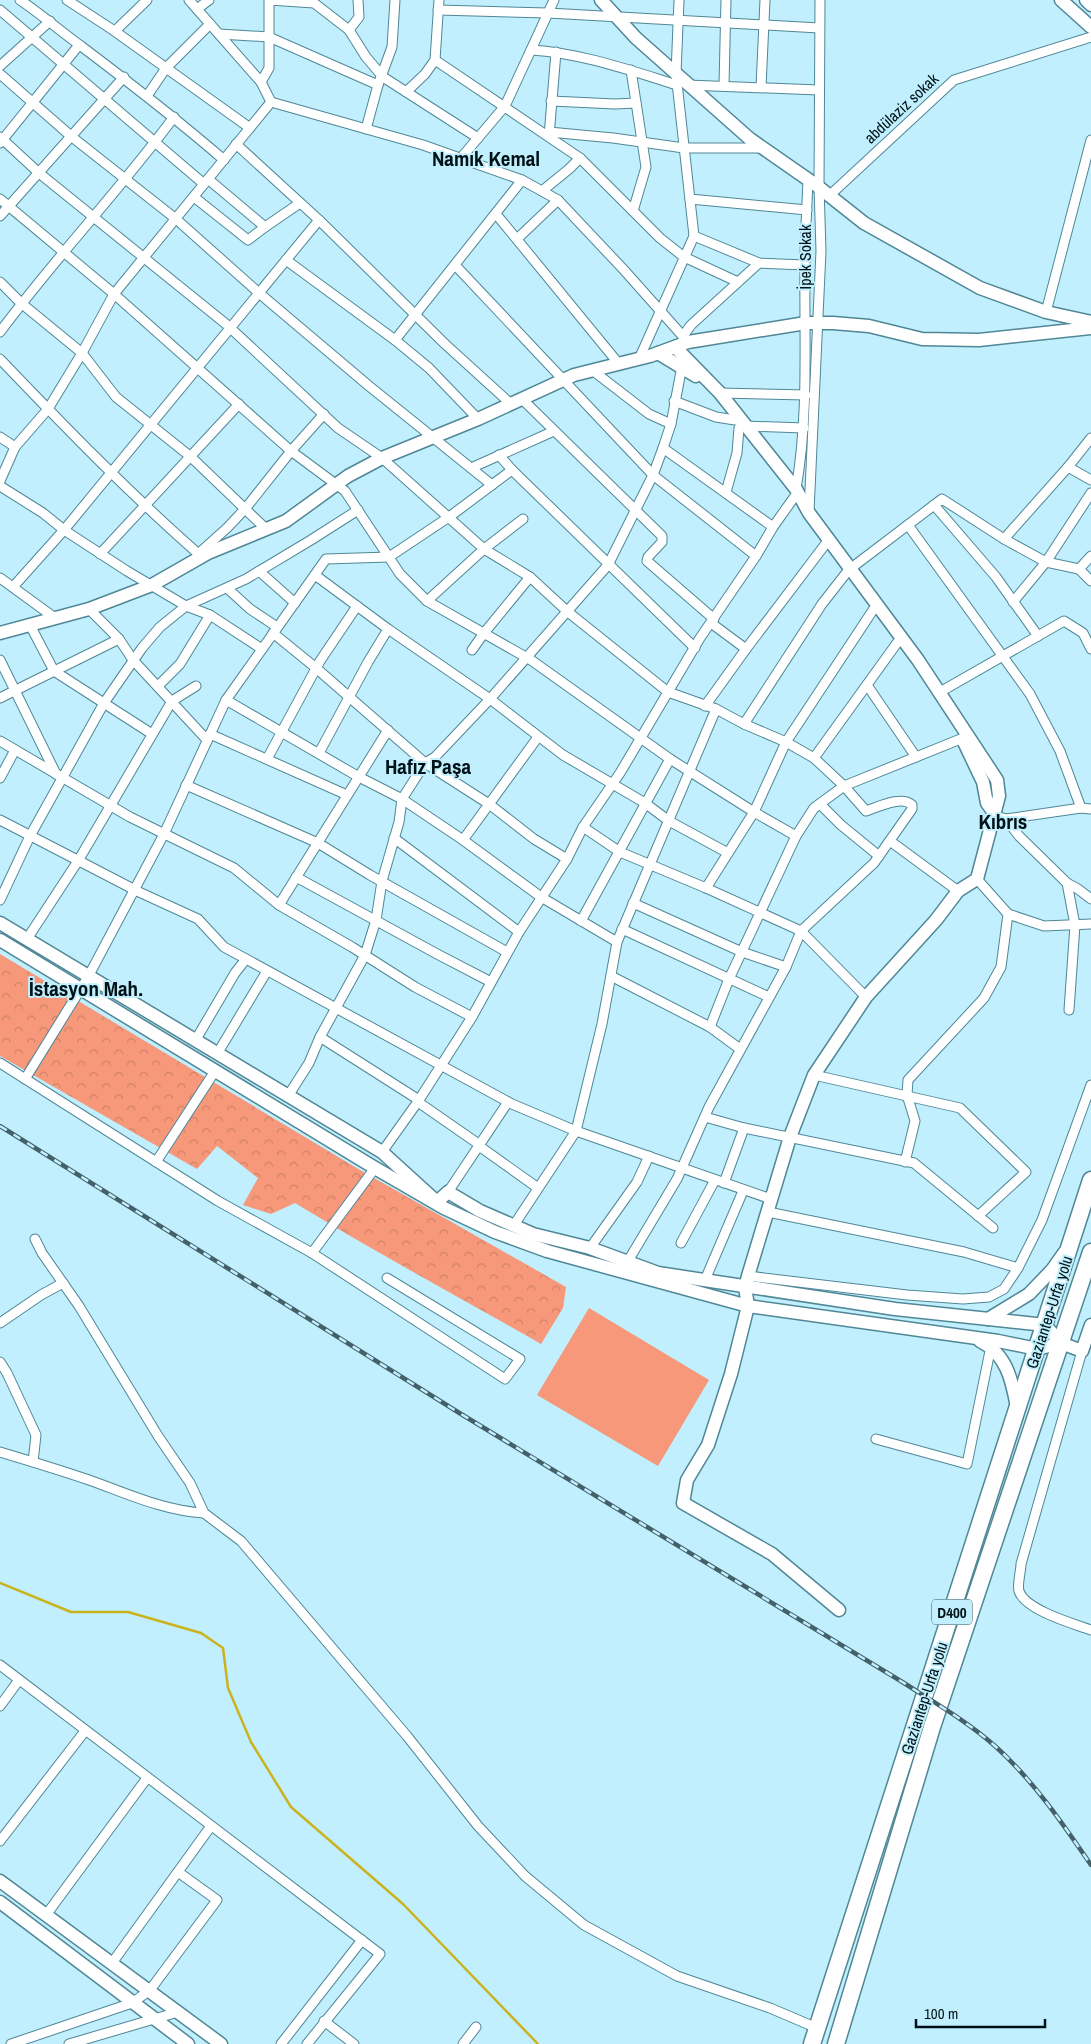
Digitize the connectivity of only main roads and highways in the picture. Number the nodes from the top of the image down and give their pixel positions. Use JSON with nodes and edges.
{"nodes":[{"id":1,"x":1091,"y":1180,"type":"edge"},
{"id":2,"x":1091,"y":1252,"type":"edge"},
{"id":3,"x":812,"y":2044,"type":"edge"},
{"id":4,"x":836,"y":2044,"type":"edge"}],
"edges":[{"from":1,"to":3,"type":"highway","name":"Gaziantep-Urfa yolu","number":"D400"},
{"from":2,"to":4,"type":"highway","name":"Gaziantep-Urfa yolu","number":"D400"}]}
